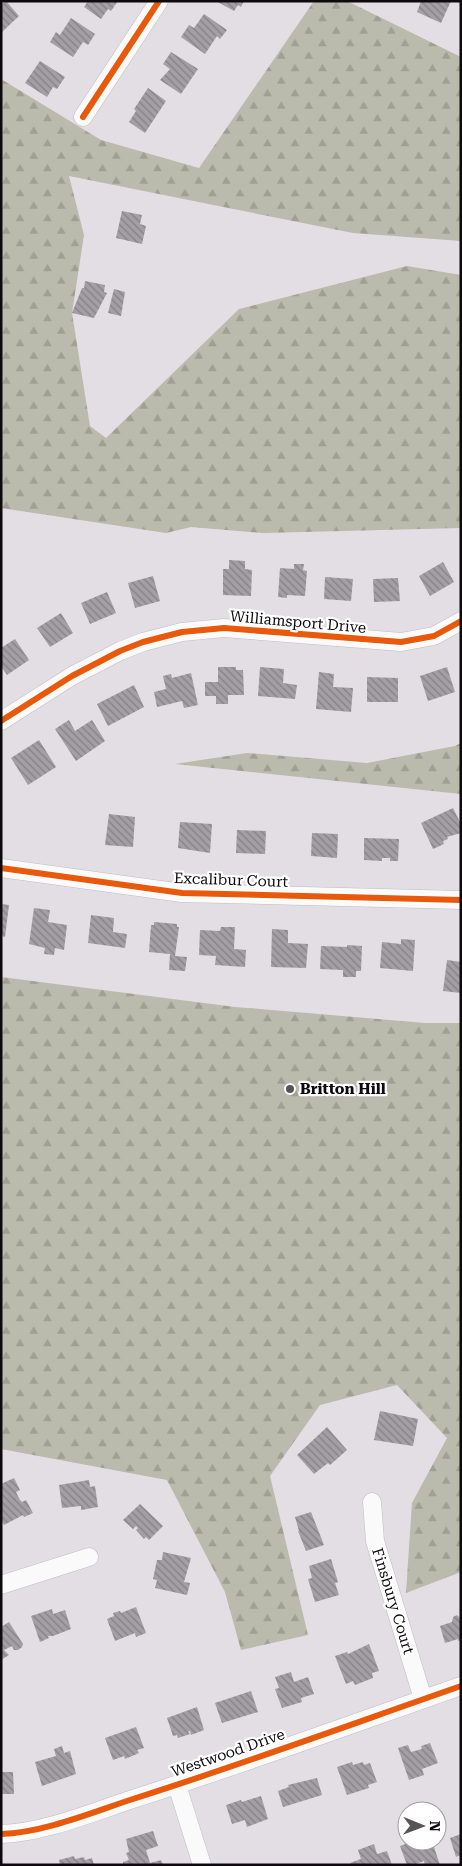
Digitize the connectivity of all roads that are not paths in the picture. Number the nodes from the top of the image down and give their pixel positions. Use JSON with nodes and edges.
{"nodes":[{"id":1,"x":160,"y":1,"type":"edge"},
{"id":2,"x":83,"y":117,"type":"dead end"},
{"id":3,"x":461,"y":621,"type":"edge"},
{"id":4,"x":1,"y":721,"type":"edge"},
{"id":5,"x":1,"y":868,"type":"edge"},
{"id":6,"x":461,"y":900,"type":"edge"},
{"id":7,"x":372,"y":1502,"type":"dead end"},
{"id":8,"x":89,"y":1557,"type":"dead end"},
{"id":9,"x":1,"y":1585,"type":"edge"},
{"id":10,"x":461,"y":1686,"type":"edge"},
{"id":11,"x":423,"y":1699,"type":"junction"},
{"id":12,"x":178,"y":1785,"type":"junction"},
{"id":13,"x":1,"y":1834,"type":"edge"},
{"id":14,"x":202,"y":1865,"type":"edge"}],
"edges":[{"from":1,"to":2,"type":"street"},
{"from":3,"to":4,"type":"street","name":"Williamsport Drive"},
{"from":5,"to":6,"type":"street","name":"Excalibur Court"},
{"from":7,"to":11,"type":"street","name":"Finsbury Court"},
{"from":8,"to":9,"type":"street"},
{"from":10,"to":11,"type":"street","name":"Westwood Drive"},
{"from":11,"to":12,"type":"street","name":"Westwood Drive"},
{"from":12,"to":13,"type":"street","name":"Westwood Drive"},
{"from":12,"to":14,"type":"street"}]}
